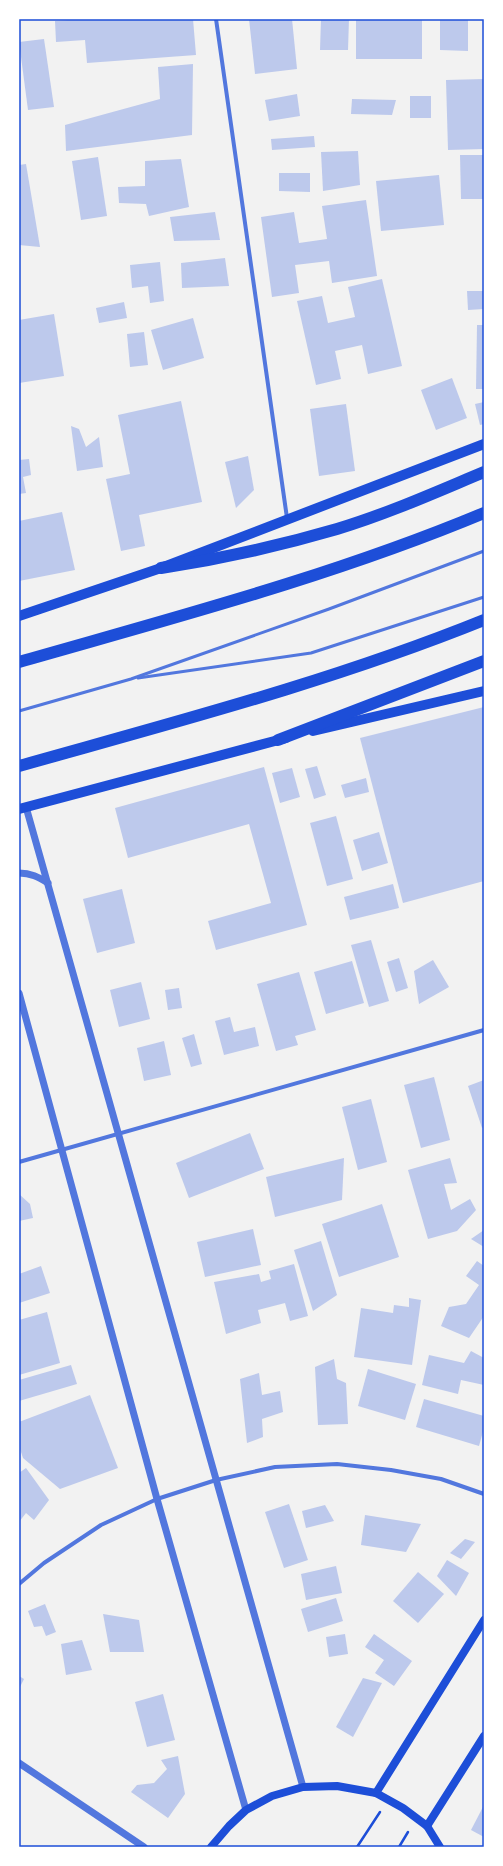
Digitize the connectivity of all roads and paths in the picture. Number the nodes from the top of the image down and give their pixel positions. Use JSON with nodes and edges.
{"nodes":[{"id":1,"x":216,"y":19,"type":"edge"},
{"id":2,"x":484,"y":444,"type":"edge"},
{"id":3,"x":484,"y":472,"type":"edge"},
{"id":4,"x":484,"y":513,"type":"edge"},
{"id":5,"x":287,"y":521,"type":"junction"},
{"id":6,"x":484,"y":550,"type":"edge"},
{"id":7,"x":161,"y":568,"type":"junction"},
{"id":8,"x":484,"y":597,"type":"edge"},
{"id":9,"x":19,"y":616,"type":"edge"},
{"id":10,"x":484,"y":620,"type":"edge"},
{"id":11,"x":484,"y":661,"type":"edge"},
{"id":12,"x":19,"y":662,"type":"edge"},
{"id":13,"x":131,"y":679,"type":"junction"},
{"id":14,"x":484,"y":691,"type":"edge"},
{"id":15,"x":19,"y":712,"type":"edge"},
{"id":16,"x":278,"y":740,"type":"junction"},
{"id":17,"x":19,"y":766,"type":"edge"},
{"id":18,"x":23,"y":808,"type":"edge"},
{"id":19,"x":19,"y":873,"type":"edge"},
{"id":20,"x":48,"y":883,"type":"junction"},
{"id":21,"x":19,"y":994,"type":"edge"},
{"id":22,"x":484,"y":1030,"type":"edge"},
{"id":23,"x":118,"y":1133,"type":"junction"},
{"id":24,"x":61,"y":1149,"type":"junction"},
{"id":25,"x":19,"y":1162,"type":"edge"},
{"id":26,"x":216,"y":1480,"type":"junction"},
{"id":27,"x":484,"y":1494,"type":"edge"},
{"id":28,"x":157,"y":1500,"type":"junction"},
{"id":29,"x":19,"y":1584,"type":"edge"},
{"id":30,"x":484,"y":1620,"type":"edge"},
{"id":31,"x":484,"y":1736,"type":"edge"},
{"id":32,"x":19,"y":1763,"type":"edge"},
{"id":33,"x":303,"y":1787,"type":"junction"},
{"id":34,"x":376,"y":1793,"type":"junction"},
{"id":35,"x":389,"y":1800,"type":"junction"},
{"id":36,"x":246,"y":1810,"type":"junction"},
{"id":37,"x":427,"y":1826,"type":"junction"},
{"id":38,"x":144,"y":1847,"type":"edge"},
{"id":39,"x":211,"y":1847,"type":"edge"},
{"id":40,"x":357,"y":1847,"type":"edge"},
{"id":41,"x":440,"y":1847,"type":"edge"}],
"edges":[{"from":1,"to":5,"type":"street"},
{"from":2,"to":5,"type":"main road"},
{"from":3,"to":7,"type":"highway"},
{"from":4,"to":12,"type":"highway"},
{"from":5,"to":7,"type":"main road"},
{"from":6,"to":13,"type":"lane"},
{"from":7,"to":9,"type":"main road"},
{"from":8,"to":13,"type":"lane"},
{"from":10,"to":17,"type":"highway"},
{"from":11,"to":16,"type":"highway"},
{"from":13,"to":15,"type":"lane"},
{"from":14,"to":16,"type":"main road"},
{"from":16,"to":18,"type":"main road"},
{"from":18,"to":20,"type":"street"},
{"from":19,"to":20,"type":"street"},
{"from":20,"to":23,"type":"street"},
{"from":21,"to":24,"type":"street"},
{"from":22,"to":23,"type":"street"},
{"from":23,"to":24,"type":"street"},
{"from":23,"to":26,"type":"street"},
{"from":24,"to":25,"type":"street"},
{"from":24,"to":28,"type":"street"},
{"from":26,"to":27,"type":"street"},
{"from":26,"to":28,"type":"street"},
{"from":26,"to":33,"type":"street"},
{"from":28,"to":29,"type":"street"},
{"from":28,"to":36,"type":"street"},
{"from":30,"to":34,"type":"main road"},
{"from":31,"to":37,"type":"main road"},
{"from":32,"to":38,"type":"street"},
{"from":33,"to":34,"type":"main road"},
{"from":33,"to":36,"type":"main road"},
{"from":34,"to":35,"type":"main road"},
{"from":35,"to":37,"type":"main road"},
{"from":35,"to":40,"type":"path"},
{"from":36,"to":39,"type":"main road"},
{"from":37,"to":41,"type":"main road"}]}
